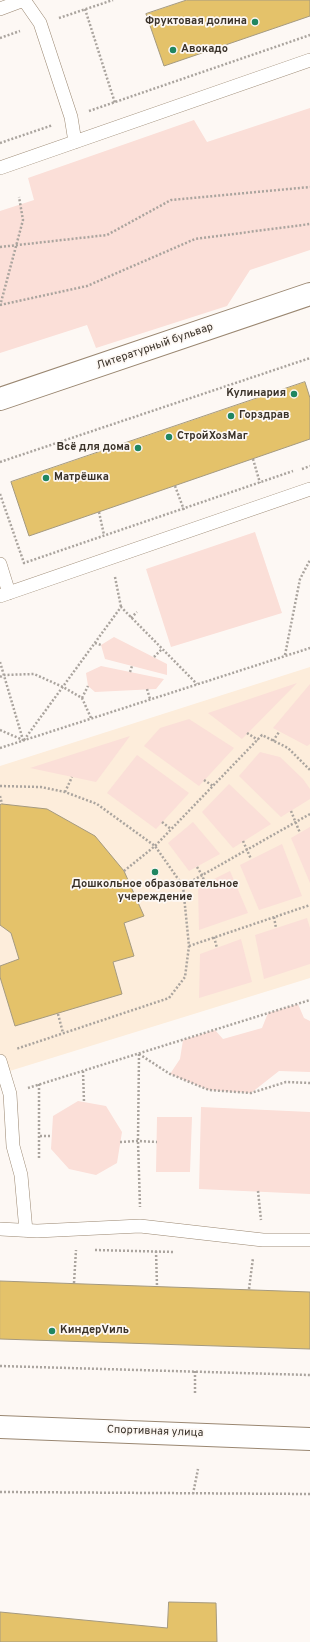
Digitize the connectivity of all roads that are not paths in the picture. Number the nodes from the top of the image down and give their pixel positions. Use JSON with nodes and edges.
{"nodes":[{"id":1,"x":25,"y":0,"type":"edge"},
{"id":2,"x":0,"y":9,"type":"edge"},
{"id":3,"x":310,"y":60,"type":"edge"},
{"id":4,"x":74,"y":142,"type":"junction"},
{"id":5,"x":0,"y":168,"type":"edge"},
{"id":6,"x":310,"y":294,"type":"edge"},
{"id":7,"x":0,"y":399,"type":"edge"},
{"id":8,"x":310,"y":489,"type":"edge"},
{"id":9,"x":0,"y":564,"type":"edge"},
{"id":10,"x":4,"y":595,"type":"edge"},
{"id":11,"x":0,"y":1061,"type":"edge"},
{"id":12,"x":0,"y":1229,"type":"edge"},
{"id":13,"x":26,"y":1231,"type":"junction"},
{"id":14,"x":310,"y":1240,"type":"edge"},
{"id":15,"x":0,"y":1427,"type":"edge"},
{"id":16,"x":310,"y":1439,"type":"edge"}],
"edges":[{"from":1,"to":2,"type":"lane"},
{"from":1,"to":4,"type":"lane"},
{"from":3,"to":4,"type":"lane"},
{"from":4,"to":5,"type":"lane"},
{"from":6,"to":7,"type":"street","name":"Литературный бульвар"},
{"from":8,"to":10,"type":"lane"},
{"from":9,"to":10,"type":"lane"},
{"from":11,"to":13,"type":"lane"},
{"from":12,"to":13,"type":"lane"},
{"from":13,"to":14,"type":"lane"},
{"from":15,"to":16,"type":"street","name":"Спортивная улица"}]}
